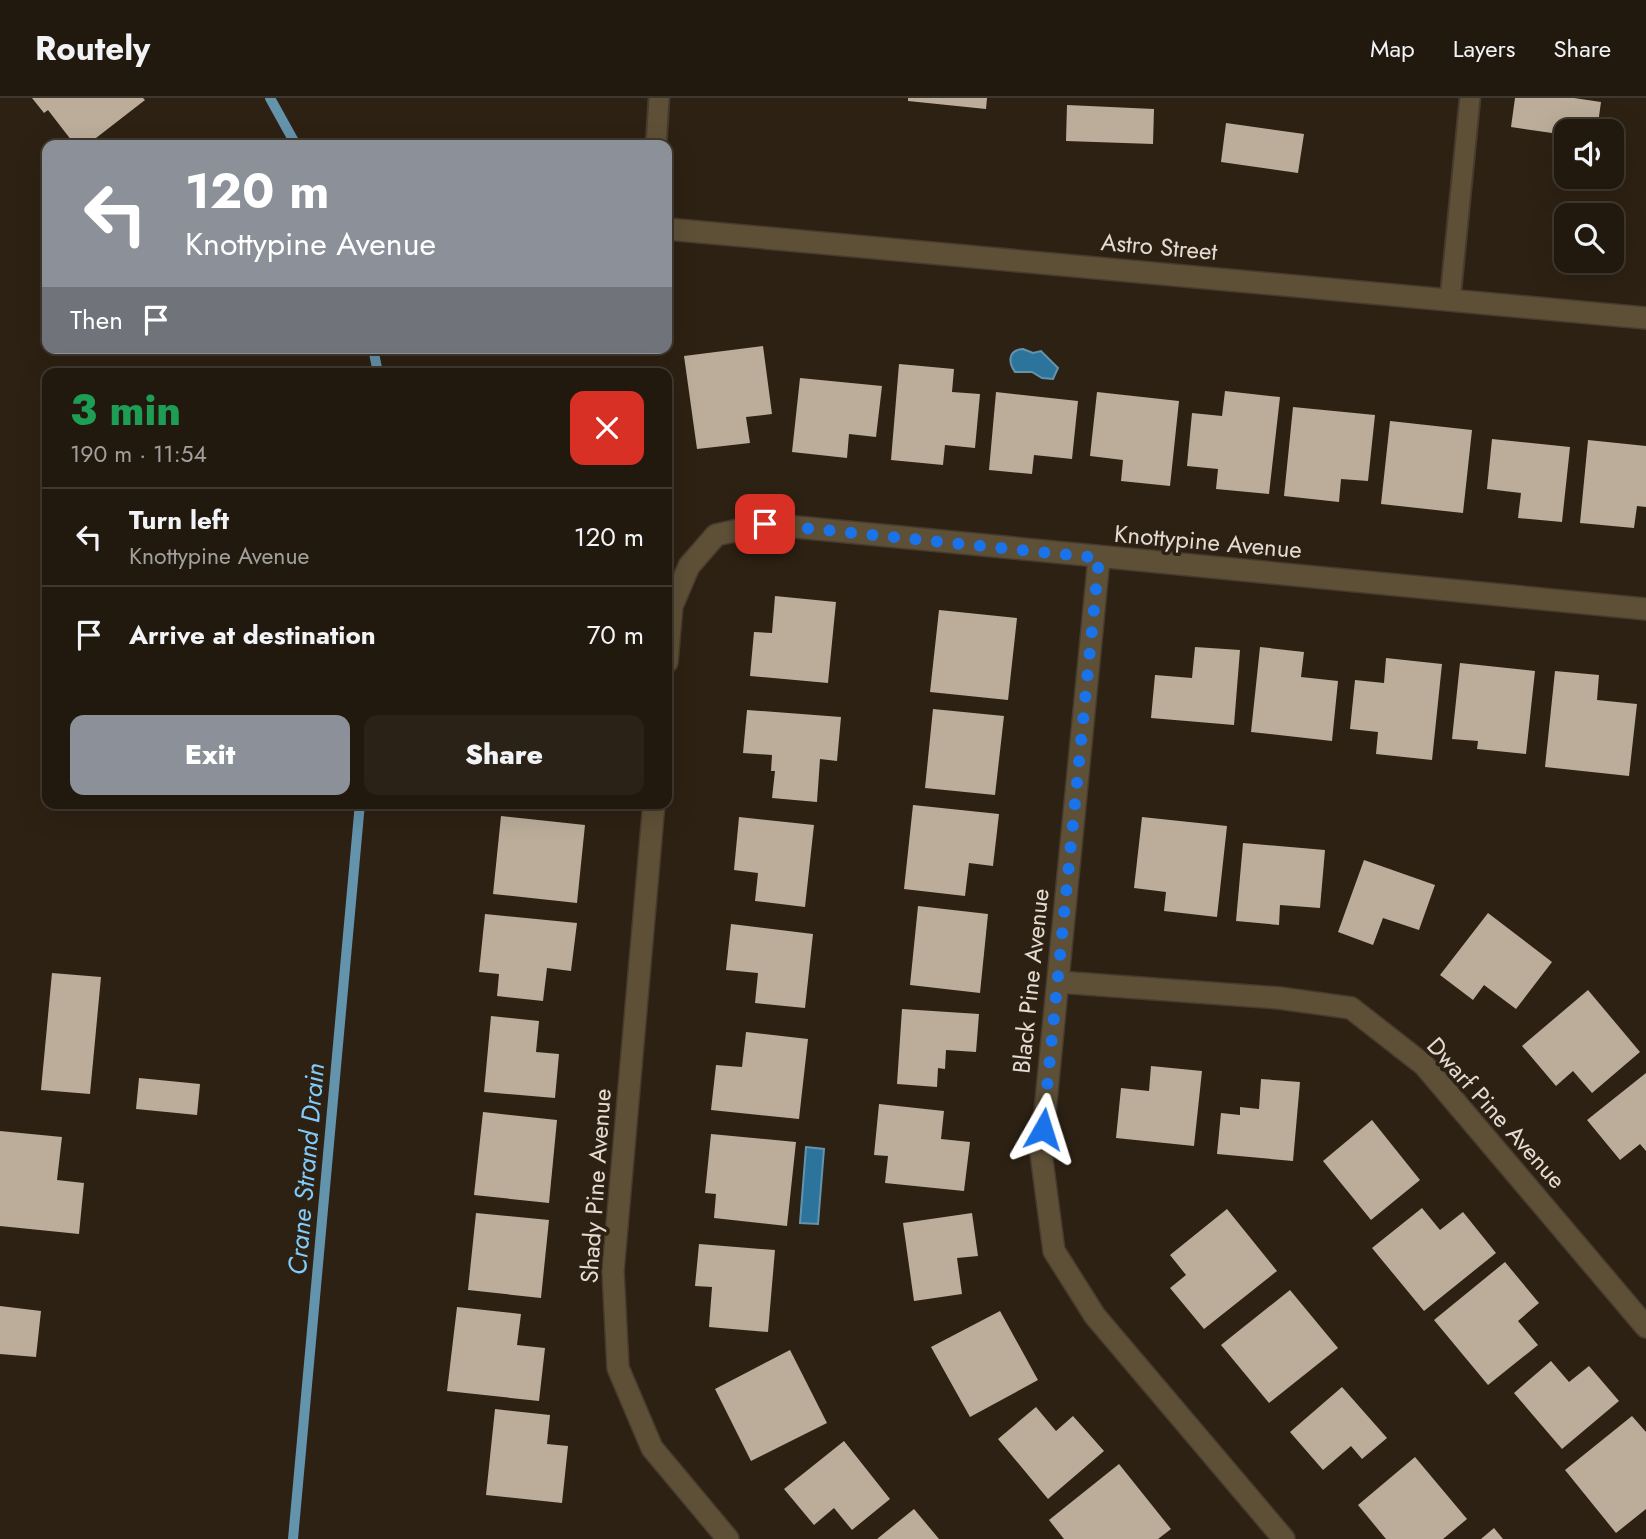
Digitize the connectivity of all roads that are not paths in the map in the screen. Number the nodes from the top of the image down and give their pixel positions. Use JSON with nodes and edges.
{"nodes":[{"id":1,"x":659,"y":98,"type":"edge"},
{"id":2,"x":1470,"y":98,"type":"edge"},
{"id":3,"x":656,"y":140,"type":"edge"},
{"id":4,"x":672,"y":229,"type":"edge"},
{"id":5,"x":1450,"y":300,"type":"junction"},
{"id":6,"x":1646,"y":318,"type":"edge"},
{"id":7,"x":1099,"y":558,"type":"junction"},
{"id":8,"x":672,"y":606,"type":"edge"},
{"id":9,"x":1646,"y":610,"type":"edge"},
{"id":10,"x":653,"y":809,"type":"edge"},
{"id":11,"x":1058,"y":982,"type":"junction"},
{"id":12,"x":1646,"y":1327,"type":"edge"},
{"id":13,"x":728,"y":1539,"type":"edge"},
{"id":14,"x":1284,"y":1539,"type":"edge"}],
"edges":[{"from":1,"to":3,"type":"lane"},
{"from":2,"to":5,"type":"lane"},
{"from":4,"to":5,"type":"street","name":"Astro Street"},
{"from":5,"to":6,"type":"street","name":"Astro Street"},
{"from":7,"to":8,"type":"street","name":"Knottypine Avenue"},
{"from":7,"to":9,"type":"street","name":"Knottypine Avenue"},
{"from":7,"to":11,"type":"street","name":"Black Pine Avenue"},
{"from":10,"to":13,"type":"street","name":"Shady Pine Avenue"},
{"from":11,"to":12,"type":"street","name":"Dwarf Pine Avenue"},
{"from":11,"to":14,"type":"street","name":"Black Pine Avenue"}]}
